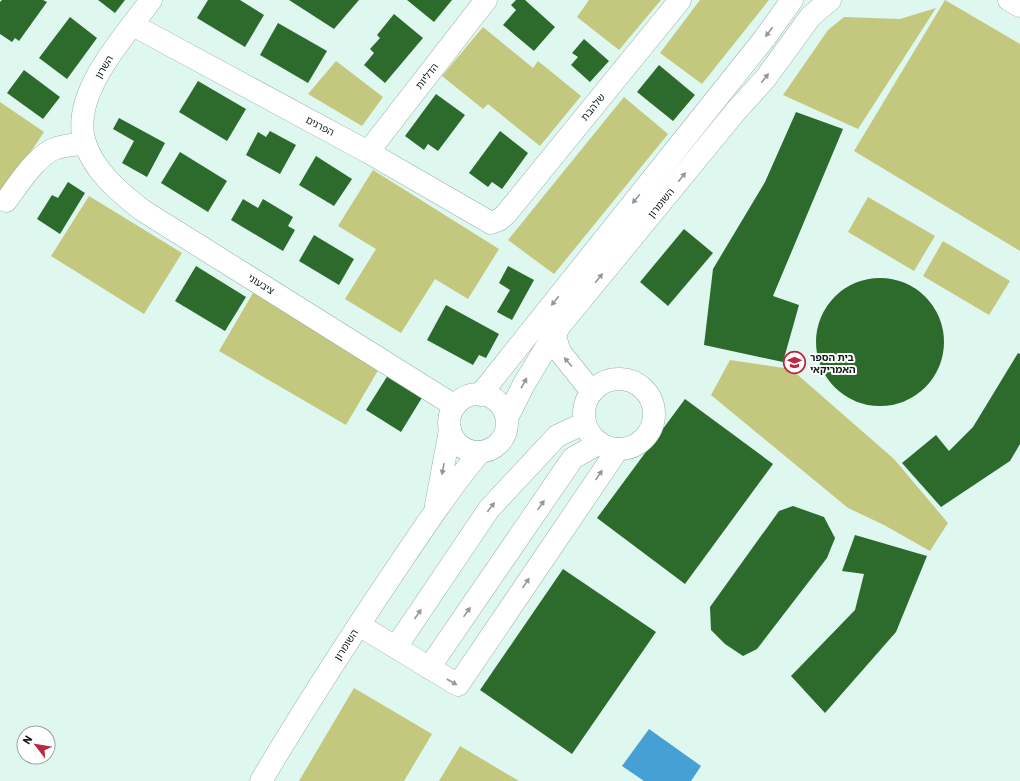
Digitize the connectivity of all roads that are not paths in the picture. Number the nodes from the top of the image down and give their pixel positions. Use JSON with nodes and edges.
{"nodes":[{"id":1,"x":151,"y":0,"type":"edge"},
{"id":2,"x":486,"y":0,"type":"edge"},
{"id":3,"x":680,"y":0,"type":"edge"},
{"id":4,"x":792,"y":0,"type":"edge"},
{"id":5,"x":830,"y":0,"type":"edge"},
{"id":6,"x":1009,"y":0,"type":"edge"},
{"id":7,"x":1020,"y":6,"type":"edge"},
{"id":8,"x":133,"y":25,"type":"junction"},
{"id":9,"x":85,"y":143,"type":"junction"},
{"id":10,"x":368,"y":152,"type":"junction"},
{"id":11,"x":6,"y":201,"type":"dead end"},
{"id":12,"x":506,"y":214,"type":"joint"},
{"id":13,"x":558,"y":328,"type":"junction"},
{"id":14,"x":592,"y":392,"type":"junction"},
{"id":15,"x":480,"y":395,"type":"junction"},
{"id":16,"x":455,"y":406,"type":"junction"},
{"id":17,"x":507,"y":418,"type":"junction"},
{"id":18,"x":585,"y":422,"type":"junction"},
{"id":19,"x":450,"y":430,"type":"junction"},
{"id":20,"x":609,"y":446,"type":"junction"},
{"id":21,"x":480,"y":452,"type":"junction"},
{"id":22,"x":434,"y":512,"type":"junction"},
{"id":23,"x":359,"y":625,"type":"junction"},
{"id":24,"x":396,"y":646,"type":"junction"},
{"id":25,"x":429,"y":668,"type":"junction"},
{"id":26,"x":261,"y":781,"type":"edge"}],
"edges":[{"from":1,"to":8,"type":"street","name":"השרון"},
{"from":2,"to":10,"type":"street","name":"הדליות"},
{"from":3,"to":12,"type":"street","name":"שלהבת"},
{"from":4,"to":15,"type":"street","one_way":true},
{"from":13,"to":5,"type":"street","name":"השומרון","one_way":true},
{"from":6,"to":7,"type":"street"},
{"from":8,"to":9,"type":"street","name":"השרון"},
{"from":8,"to":10,"type":"street","name":"הפרגים"},
{"from":9,"to":11,"type":"street"},
{"from":9,"to":16,"type":"street","name":"ציבעוני"},
{"from":10,"to":12,"type":"street","name":"הפרגים"},
{"from":14,"to":13,"type":"street","one_way":true},
{"from":17,"to":13,"type":"street","name":"השומרון","one_way":true},
{"from":14,"to":18,"type":"street"},
{"from":14,"to":20,"type":"street"},
{"from":15,"to":16,"type":"street"},
{"from":15,"to":17,"type":"street"},
{"from":16,"to":19,"type":"street"},
{"from":17,"to":21,"type":"street"},
{"from":18,"to":20,"type":"street"},
{"from":24,"to":18,"type":"street","one_way":true},
{"from":19,"to":21,"type":"street"},
{"from":19,"to":22,"type":"street","name":"השומרון","one_way":true},
{"from":25,"to":20,"type":"street","one_way":true},
{"from":25,"to":20,"type":"street","one_way":true},
{"from":21,"to":22,"type":"street","name":"השומרון"},
{"from":22,"to":23,"type":"street","name":"השומרון"},
{"from":23,"to":24,"type":"street"},
{"from":23,"to":26,"type":"street","name":"השומרון"},
{"from":24,"to":25,"type":"street"}]}
